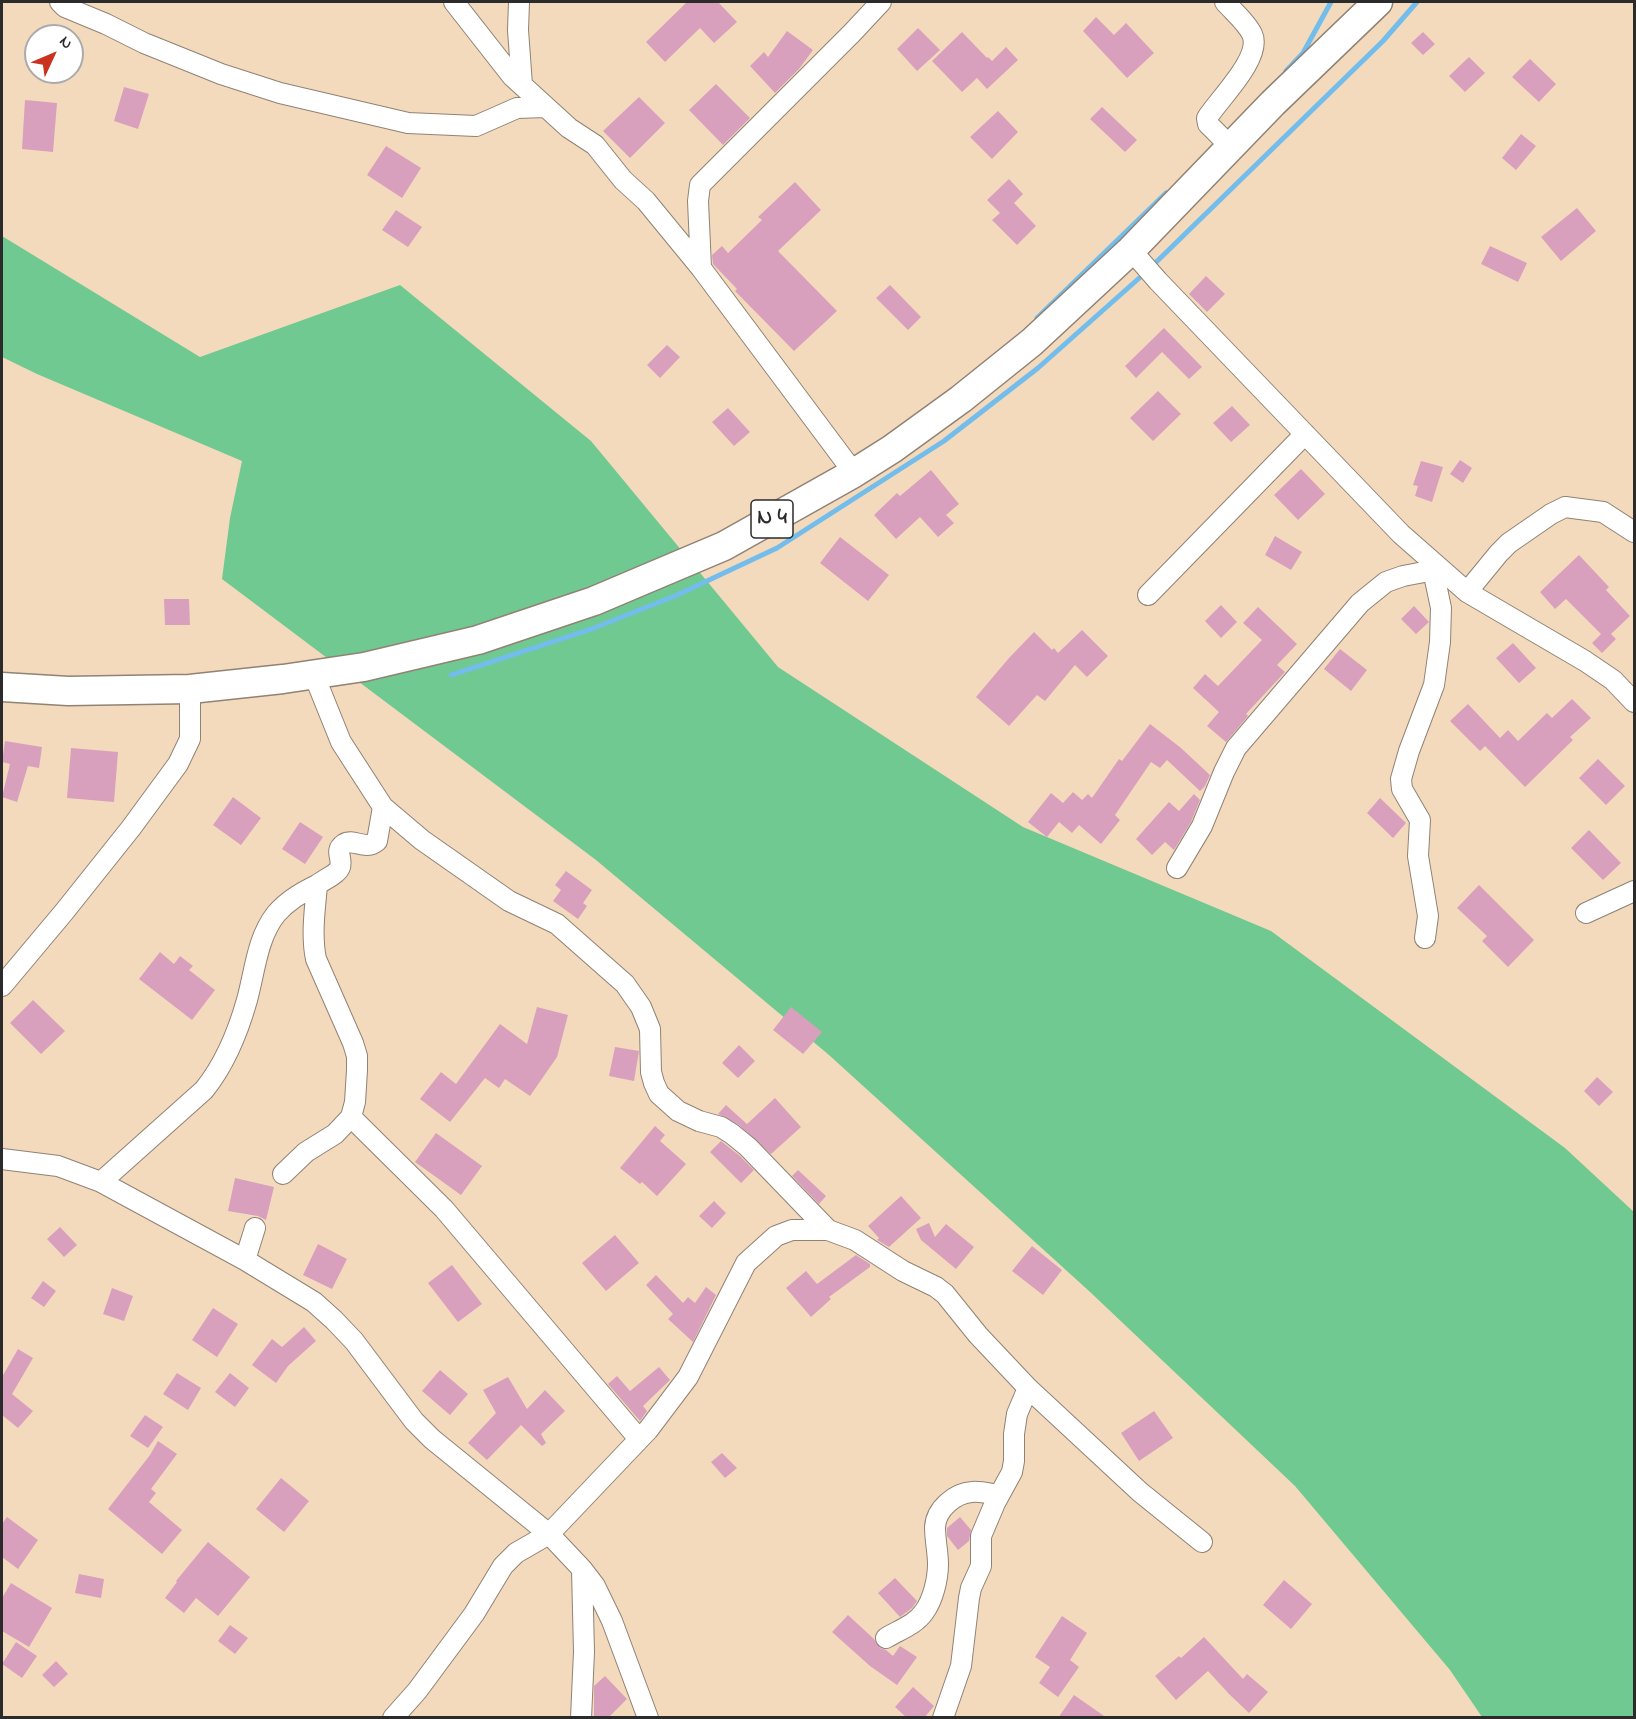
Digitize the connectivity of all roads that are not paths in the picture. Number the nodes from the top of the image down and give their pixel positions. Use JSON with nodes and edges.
{"nodes":[{"id":1,"x":60,"y":2,"type":"edge"},
{"id":2,"x":454,"y":2,"type":"edge"},
{"id":3,"x":519,"y":2,"type":"edge"},
{"id":4,"x":881,"y":2,"type":"edge"},
{"id":5,"x":1226,"y":2,"type":"edge"},
{"id":6,"x":1378,"y":2,"type":"edge"},
{"id":7,"x":522,"y":85,"type":"junction"},
{"id":8,"x":545,"y":107,"type":"junction"},
{"id":9,"x":1231,"y":147,"type":"junction"},
{"id":10,"x":1131,"y":250,"type":"junction"},
{"id":11,"x":701,"y":267,"type":"junction"},
{"id":12,"x":1305,"y":434,"type":"junction"},
{"id":13,"x":854,"y":473,"type":"junction"},
{"id":14,"x":1635,"y":532,"type":"edge"},
{"id":15,"x":1436,"y":569,"type":"junction"},
{"id":16,"x":1467,"y":592,"type":"junction"},
{"id":17,"x":1149,"y":595,"type":"dead end"},
{"id":18,"x":314,"y":675,"type":"junction"},
{"id":19,"x":2,"y":687,"type":"edge"},
{"id":20,"x":190,"y":689,"type":"junction"},
{"id":21,"x":1635,"y":702,"type":"edge"},
{"id":22,"x":383,"y":807,"type":"junction"},
{"id":23,"x":1177,"y":868,"type":"dead end"},
{"id":24,"x":317,"y":885,"type":"junction"},
{"id":25,"x":1635,"y":891,"type":"edge"},
{"id":26,"x":1586,"y":913,"type":"dead end"},
{"id":27,"x":1425,"y":938,"type":"dead end"},
{"id":28,"x":2,"y":986,"type":"edge"},
{"id":29,"x":351,"y":1117,"type":"junction"},
{"id":30,"x":2,"y":1159,"type":"edge"},
{"id":31,"x":283,"y":1174,"type":"dead end"},
{"id":32,"x":101,"y":1182,"type":"junction"},
{"id":33,"x":255,"y":1228,"type":"dead end"},
{"id":34,"x":828,"y":1230,"type":"junction"},
{"id":35,"x":245,"y":1260,"type":"junction"},
{"id":36,"x":1028,"y":1388,"type":"junction"},
{"id":37,"x":639,"y":1439,"type":"junction"},
{"id":38,"x":999,"y":1495,"type":"junction"},
{"id":39,"x":549,"y":1534,"type":"junction"},
{"id":40,"x":1202,"y":1542,"type":"dead end"},
{"id":41,"x":582,"y":1569,"type":"junction"},
{"id":42,"x":886,"y":1638,"type":"dead end"},
{"id":43,"x":393,"y":1718,"type":"edge"},
{"id":44,"x":581,"y":1718,"type":"edge"},
{"id":45,"x":648,"y":1718,"type":"edge"},
{"id":46,"x":943,"y":1718,"type":"edge"}],
"edges":[{"from":1,"to":8,"type":"street"},
{"from":2,"to":7,"type":"street"},
{"from":3,"to":7,"type":"street"},
{"from":4,"to":11,"type":"street"},
{"from":5,"to":9,"type":"street"},
{"from":6,"to":9,"type":"highway","number":"N 4"},
{"from":7,"to":8,"type":"street"},
{"from":8,"to":11,"type":"street"},
{"from":9,"to":10,"type":"highway","number":"N 4"},
{"from":10,"to":12,"type":"street"},
{"from":10,"to":13,"type":"highway","number":"N 4"},
{"from":11,"to":13,"type":"street"},
{"from":12,"to":15,"type":"street"},
{"from":12,"to":17,"type":"street"},
{"from":13,"to":18,"type":"highway","number":"N 4"},
{"from":14,"to":16,"type":"street"},
{"from":15,"to":16,"type":"street"},
{"from":15,"to":23,"type":"street"},
{"from":15,"to":27,"type":"street"},
{"from":16,"to":21,"type":"street"},
{"from":18,"to":20,"type":"highway","number":"N 4"},
{"from":18,"to":22,"type":"street"},
{"from":19,"to":20,"type":"highway","number":"N 4"},
{"from":20,"to":28,"type":"street"},
{"from":22,"to":24,"type":"street"},
{"from":22,"to":34,"type":"street"},
{"from":24,"to":29,"type":"street"},
{"from":24,"to":32,"type":"street"},
{"from":25,"to":26,"type":"street"},
{"from":29,"to":31,"type":"street"},
{"from":29,"to":37,"type":"street"},
{"from":30,"to":32,"type":"street"},
{"from":32,"to":35,"type":"street"},
{"from":33,"to":35,"type":"street"},
{"from":34,"to":36,"type":"street"},
{"from":34,"to":37,"type":"street"},
{"from":35,"to":39,"type":"street"},
{"from":36,"to":38,"type":"street"},
{"from":36,"to":40,"type":"street"},
{"from":37,"to":39,"type":"street"},
{"from":38,"to":42,"type":"street"},
{"from":38,"to":46,"type":"street"},
{"from":39,"to":41,"type":"street"},
{"from":39,"to":43,"type":"street"},
{"from":41,"to":44,"type":"street"},
{"from":41,"to":45,"type":"street"}]}
